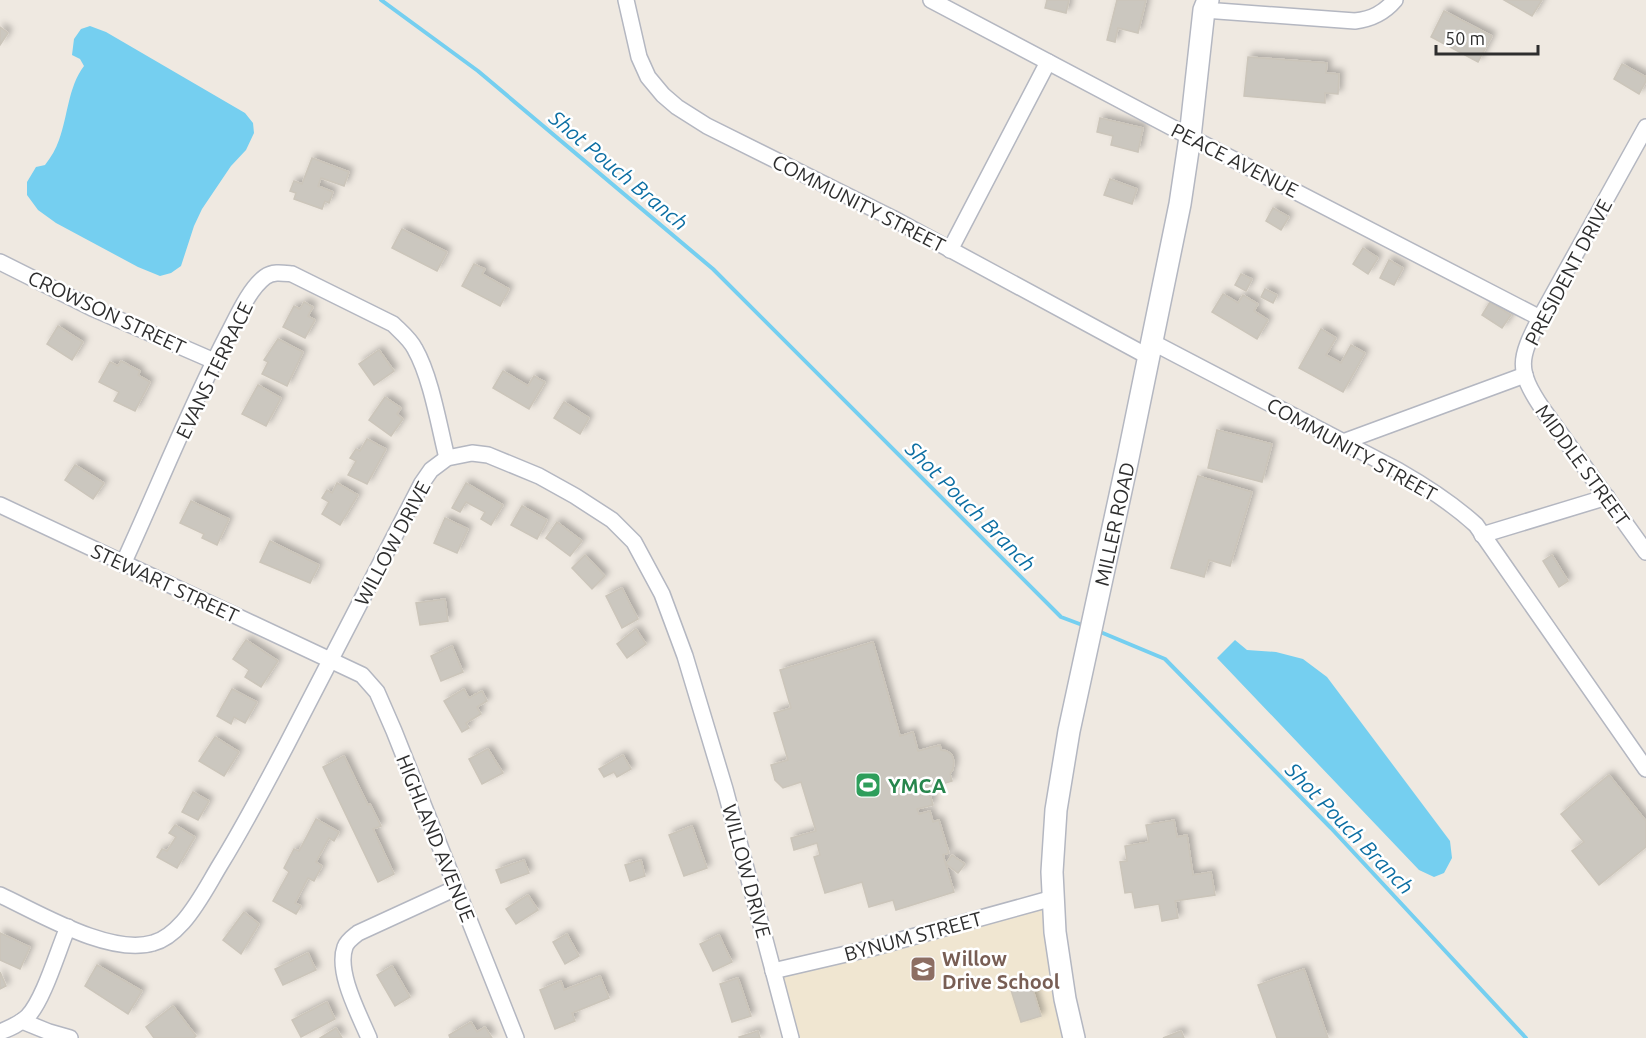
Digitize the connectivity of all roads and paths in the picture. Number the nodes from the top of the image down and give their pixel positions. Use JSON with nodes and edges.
{"nodes":[{"id":1,"x":626,"y":0,"type":"edge"},
{"id":2,"x":931,"y":0,"type":"edge"},
{"id":3,"x":1395,"y":0,"type":"edge"},
{"id":4,"x":1204,"y":3,"type":"edge"},
{"id":5,"x":1048,"y":62,"type":"junction"},
{"id":6,"x":1646,"y":127,"type":"edge"},
{"id":7,"x":1190,"y":137,"type":"junction"},
{"id":8,"x":950,"y":249,"type":"junction"},
{"id":9,"x":0,"y":262,"type":"edge"},
{"id":10,"x":1540,"y":318,"type":"junction"},
{"id":11,"x":1151,"y":349,"type":"junction"},
{"id":12,"x":214,"y":361,"type":"junction"},
{"id":13,"x":1525,"y":375,"type":"junction"},
{"id":14,"x":1343,"y":442,"type":"junction"},
{"id":15,"x":447,"y":458,"type":"junction"},
{"id":16,"x":1607,"y":497,"type":"junction"},
{"id":17,"x":0,"y":505,"type":"edge"},
{"id":18,"x":1482,"y":535,"type":"junction"},
{"id":19,"x":1646,"y":552,"type":"edge"},
{"id":20,"x":123,"y":564,"type":"junction"},
{"id":21,"x":331,"y":660,"type":"junction"},
{"id":22,"x":1646,"y":769,"type":"edge"},
{"id":23,"x":456,"y":888,"type":"junction"},
{"id":24,"x":0,"y":895,"type":"edge"},
{"id":25,"x":1053,"y":898,"type":"junction"},
{"id":26,"x":68,"y":927,"type":"junction"},
{"id":27,"x":773,"y":971,"type":"junction"},
{"id":28,"x":22,"y":1021,"type":"junction"},
{"id":29,"x":0,"y":1032,"type":"edge"},
{"id":30,"x":70,"y":1038,"type":"edge"},
{"id":31,"x":369,"y":1038,"type":"edge"},
{"id":32,"x":516,"y":1038,"type":"edge"},
{"id":33,"x":792,"y":1038,"type":"edge"},
{"id":34,"x":1074,"y":1038,"type":"edge"}],
"edges":[{"from":1,"to":8,"type":"street","name":"COMMUNITY STREET"},
{"from":2,"to":5,"type":"street","name":"PEACE AVENUE"},
{"from":3,"to":4,"type":"street"},
{"from":4,"to":7,"type":"main road","name":"MILLER ROAD"},
{"from":5,"to":7,"type":"street","name":"PEACE AVENUE"},
{"from":5,"to":8,"type":"street"},
{"from":6,"to":10,"type":"street","name":"PRESIDENT DRIVE"},
{"from":7,"to":10,"type":"street","name":"PEACE AVENUE"},
{"from":7,"to":11,"type":"main road","name":"MILLER ROAD"},
{"from":8,"to":11,"type":"street","name":"COMMUNITY STREET"},
{"from":9,"to":12,"type":"street","name":"CROWSON STREET"},
{"from":10,"to":13,"type":"street","name":"PRESIDENT DRIVE"},
{"from":11,"to":14,"type":"street","name":"COMMUNITY STREET"},
{"from":11,"to":25,"type":"main road","name":"MILLER ROAD"},
{"from":12,"to":15,"type":"street","name":"EVANS TERRACE"},
{"from":12,"to":20,"type":"street","name":"EVANS TERRACE"},
{"from":13,"to":14,"type":"street"},
{"from":13,"to":16,"type":"street","name":"MIDDLE STREET"},
{"from":14,"to":18,"type":"street","name":"COMMUNITY STREET"},
{"from":15,"to":21,"type":"street","name":"WILLOW DRIVE"},
{"from":15,"to":27,"type":"street","name":"WILLOW DRIVE"},
{"from":16,"to":18,"type":"street"},
{"from":16,"to":19,"type":"street","name":"MIDDLE STREET"},
{"from":17,"to":20,"type":"street","name":"STEWART STREET"},
{"from":18,"to":22,"type":"street","name":"COMMUNITY STREET"},
{"from":20,"to":21,"type":"street","name":"STEWART STREET"},
{"from":21,"to":23,"type":"street","name":"HIGHLAND AVENUE"},
{"from":21,"to":26,"type":"street","name":"WILLOW DRIVE"},
{"from":23,"to":31,"type":"street"},
{"from":23,"to":32,"type":"street","name":"HIGHLAND AVENUE"},
{"from":24,"to":26,"type":"street","name":"WILLOW DRIVE"},
{"from":25,"to":27,"type":"street","name":"BYNUM STREET"},
{"from":25,"to":34,"type":"main road","name":"MILLER ROAD"},
{"from":26,"to":28,"type":"street"},
{"from":27,"to":33,"type":"street","name":"WILLOW DRIVE"},
{"from":28,"to":29,"type":"street"},
{"from":28,"to":30,"type":"street"}]}
